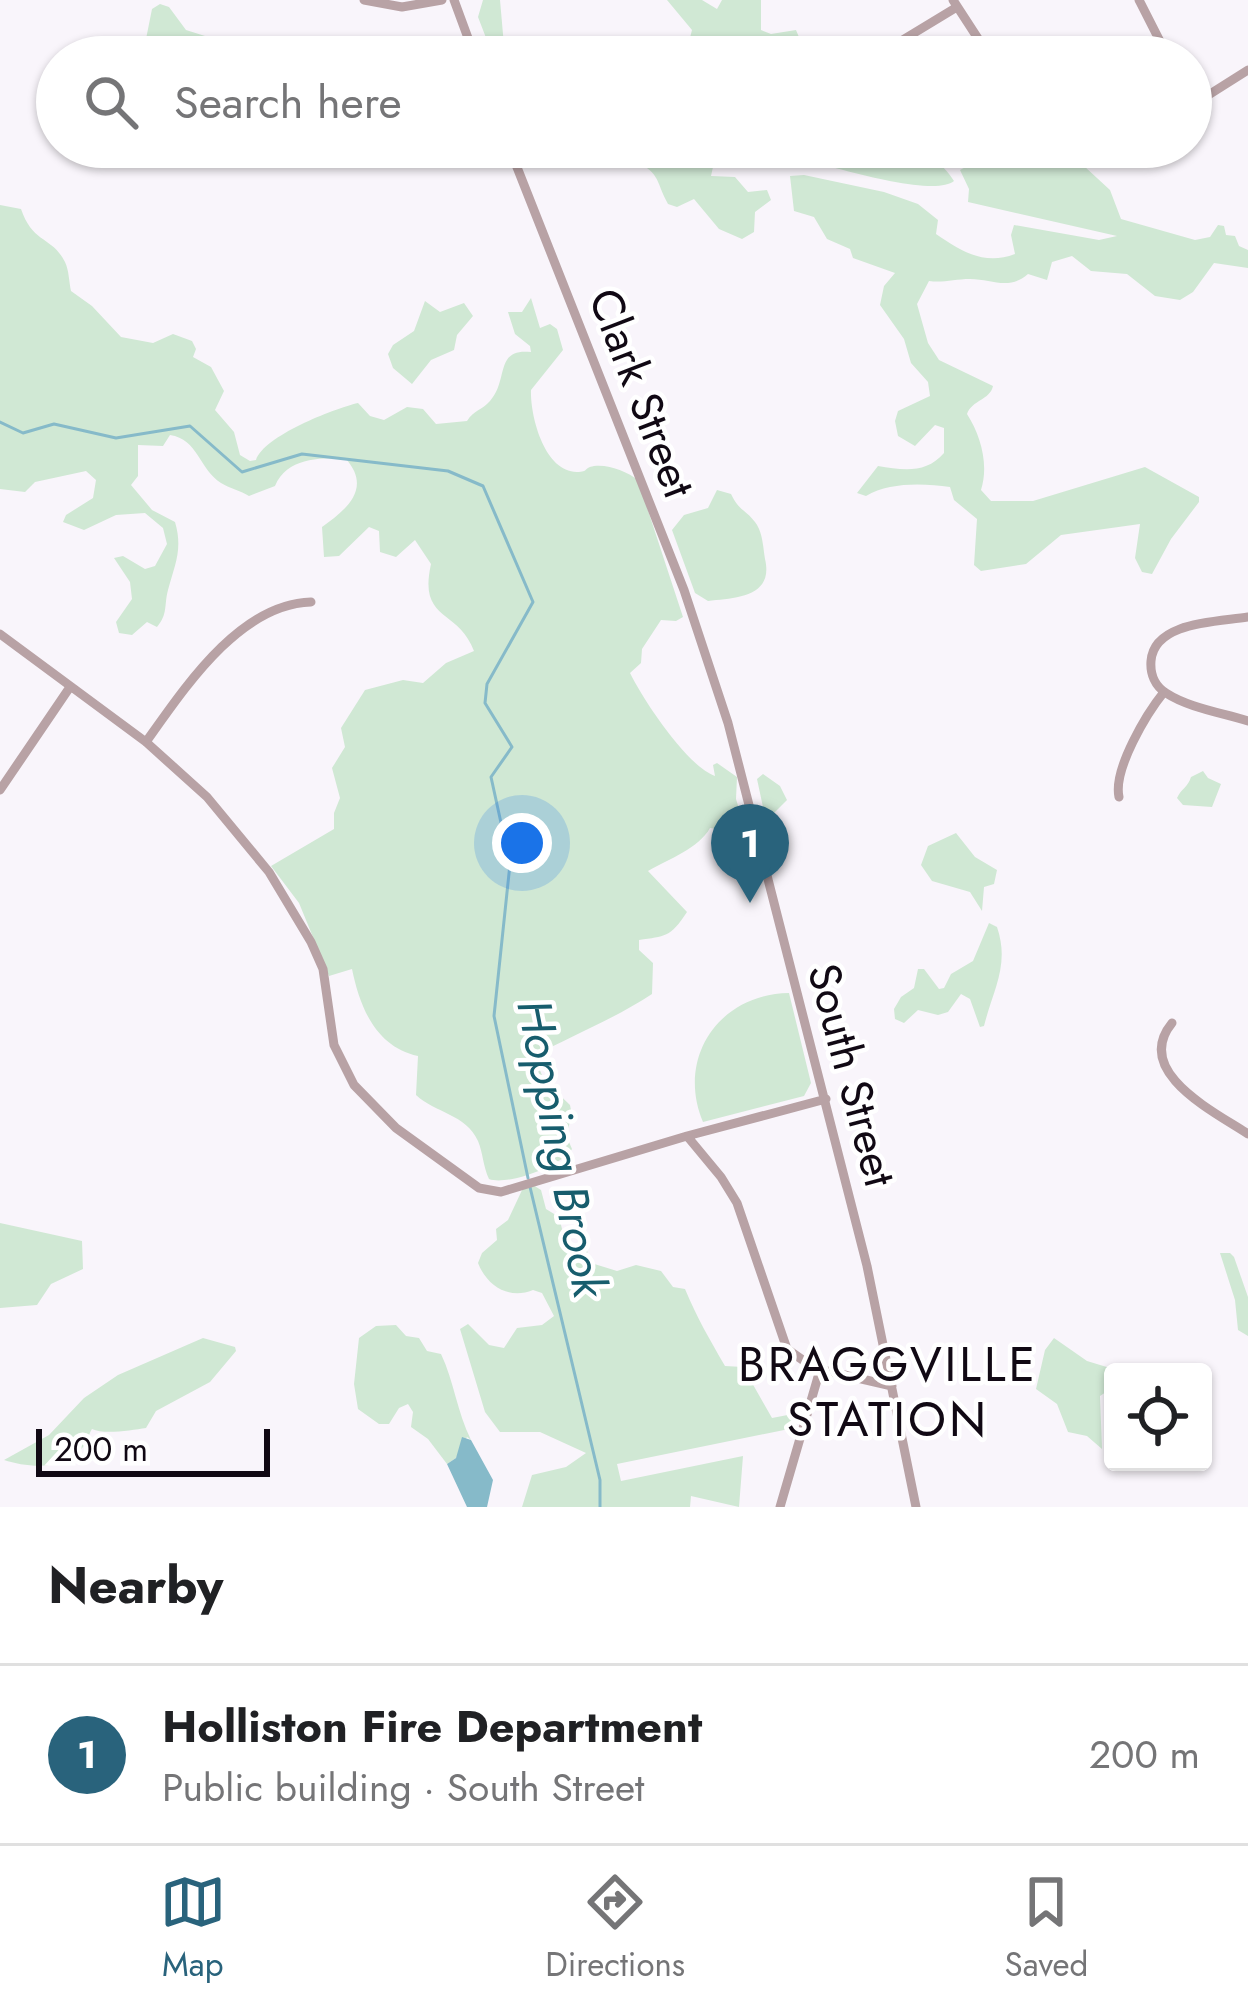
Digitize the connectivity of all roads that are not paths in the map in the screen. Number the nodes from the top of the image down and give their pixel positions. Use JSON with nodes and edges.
{"nodes":[{"id":1,"x":364,"y":0,"type":"edge"},
{"id":2,"x":442,"y":0,"type":"edge"},
{"id":3,"x":454,"y":0,"type":"edge"},
{"id":4,"x":1139,"y":0,"type":"edge"},
{"id":5,"x":955,"y":4,"type":"edge"},
{"id":6,"x":468,"y":36,"type":"edge"},
{"id":7,"x":908,"y":36,"type":"edge"},
{"id":8,"x":976,"y":36,"type":"edge"},
{"id":9,"x":1157,"y":36,"type":"edge"},
{"id":10,"x":1248,"y":70,"type":"edge"},
{"id":11,"x":1212,"y":95,"type":"edge"},
{"id":12,"x":517,"y":168,"type":"edge"},
{"id":13,"x":311,"y":602,"type":"dead end"},
{"id":14,"x":1248,"y":617,"type":"edge"},
{"id":15,"x":0,"y":634,"type":"edge"},
{"id":16,"x":710,"y":664,"type":"joint"},
{"id":17,"x":70,"y":687,"type":"junction"},
{"id":18,"x":1164,"y":692,"type":"junction"},
{"id":19,"x":1248,"y":721,"type":"edge"},
{"id":20,"x":146,"y":742,"type":"junction"},
{"id":21,"x":0,"y":790,"type":"edge"},
{"id":22,"x":1119,"y":796,"type":"dead end"},
{"id":23,"x":1172,"y":1023,"type":"dead end"},
{"id":24,"x":826,"y":1099,"type":"junction"},
{"id":25,"x":1248,"y":1134,"type":"edge"},
{"id":26,"x":687,"y":1136,"type":"junction"},
{"id":27,"x":820,"y":1370,"type":"junction"},
{"id":28,"x":892,"y":1386,"type":"junction"},
{"id":29,"x":780,"y":1507,"type":"edge"},
{"id":30,"x":916,"y":1507,"type":"edge"}],
"edges":[{"from":1,"to":2,"type":"street"},
{"from":3,"to":6,"type":"street"},
{"from":4,"to":9,"type":"street"},
{"from":5,"to":7,"type":"street"},
{"from":5,"to":8,"type":"street"},
{"from":10,"to":11,"type":"street"},
{"from":12,"to":16,"type":"street","name":"Clark Street"},
{"from":13,"to":20,"type":"street"},
{"from":14,"to":18,"type":"street"},
{"from":15,"to":17,"type":"street"},
{"from":16,"to":24,"type":"street","name":"South Street"},
{"from":17,"to":20,"type":"street"},
{"from":17,"to":21,"type":"street"},
{"from":18,"to":19,"type":"street"},
{"from":18,"to":22,"type":"street"},
{"from":20,"to":26,"type":"street"},
{"from":23,"to":25,"type":"street"},
{"from":24,"to":26,"type":"street"},
{"from":24,"to":28,"type":"street","name":"South Street"},
{"from":26,"to":27,"type":"street"},
{"from":27,"to":28,"type":"street"},
{"from":27,"to":29,"type":"street"},
{"from":28,"to":30,"type":"street","name":"South Street"}]}
